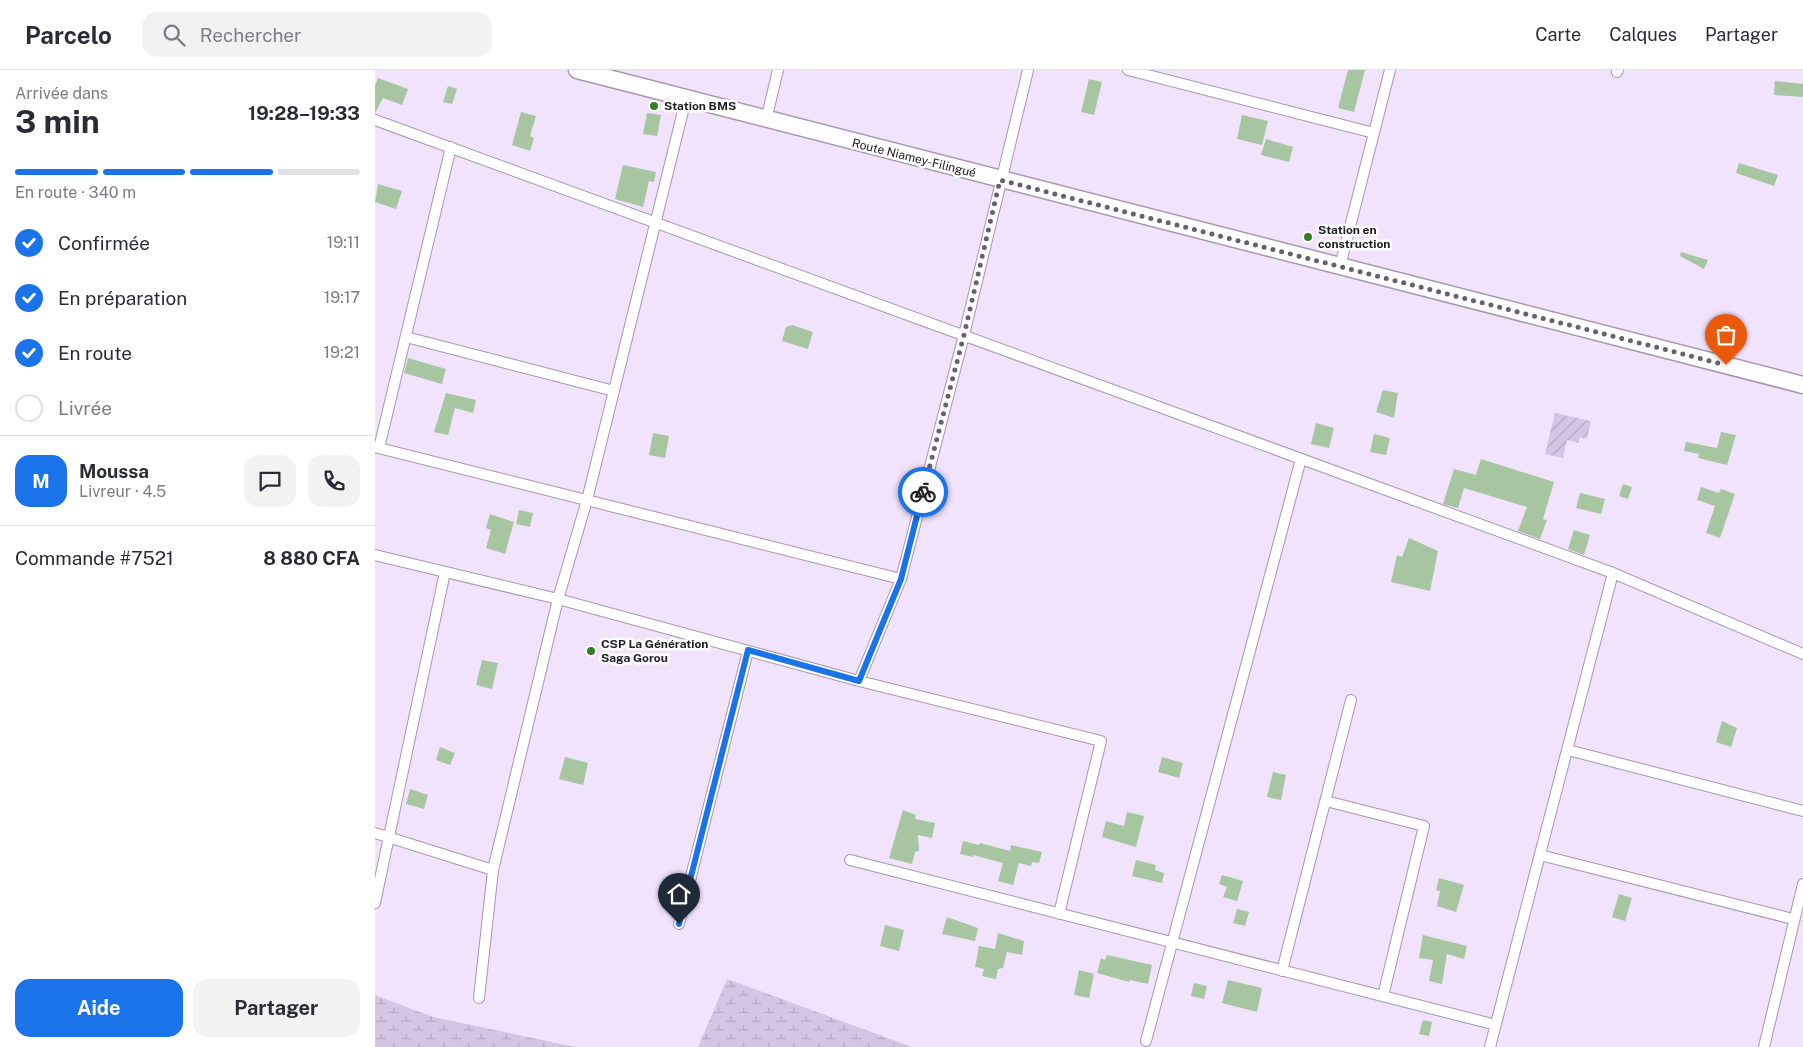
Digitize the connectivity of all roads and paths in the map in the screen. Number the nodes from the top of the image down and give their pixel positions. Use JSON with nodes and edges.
{"nodes":[{"id":1,"x":577,"y":70,"type":"edge"},
{"id":2,"x":778,"y":70,"type":"edge"},
{"id":3,"x":1028,"y":70,"type":"edge"},
{"id":4,"x":1128,"y":70,"type":"edge"},
{"id":5,"x":1390,"y":70,"type":"edge"},
{"id":6,"x":1151,"y":73,"type":"edge"},
{"id":7,"x":686,"y":99,"type":"junction"},
{"id":8,"x":375,"y":120,"type":"edge"},
{"id":9,"x":766,"y":120,"type":"junction"},
{"id":10,"x":1374,"y":133,"type":"junction"},
{"id":11,"x":451,"y":148,"type":"junction"},
{"id":12,"x":1000,"y":180,"type":"junction"},
{"id":13,"x":655,"y":222,"type":"junction"},
{"id":14,"x":1340,"y":266,"type":"junction"},
{"id":15,"x":964,"y":335,"type":"junction"},
{"id":16,"x":406,"y":337,"type":"junction"},
{"id":17,"x":1803,"y":385,"type":"edge"},
{"id":18,"x":614,"y":391,"type":"junction"},
{"id":19,"x":377,"y":447,"type":"edge"},
{"id":20,"x":1301,"y":459,"type":"junction"},
{"id":21,"x":587,"y":500,"type":"junction"},
{"id":22,"x":375,"y":556,"type":"edge"},
{"id":23,"x":445,"y":572,"type":"junction"},
{"id":24,"x":1613,"y":573,"type":"junction"},
{"id":25,"x":901,"y":579,"type":"junction"},
{"id":26,"x":558,"y":599,"type":"junction"},
{"id":27,"x":748,"y":650,"type":"junction"},
{"id":28,"x":1803,"y":654,"type":"edge"},
{"id":29,"x":859,"y":681,"type":"junction"},
{"id":30,"x":1351,"y":700,"type":"dead end"},
{"id":31,"x":1568,"y":750,"type":"junction"},
{"id":32,"x":1325,"y":800,"type":"junction"},
{"id":33,"x":1803,"y":811,"type":"edge"},
{"id":34,"x":375,"y":834,"type":"edge"},
{"id":35,"x":387,"y":837,"type":"junction"},
{"id":36,"x":1540,"y":855,"type":"junction"},
{"id":37,"x":850,"y":860,"type":"dead end"},
{"id":38,"x":493,"y":870,"type":"junction"},
{"id":39,"x":1803,"y":884,"type":"edge"},
{"id":40,"x":375,"y":903,"type":"edge"},
{"id":41,"x":1059,"y":914,"type":"junction"},
{"id":42,"x":1793,"y":919,"type":"junction"},
{"id":43,"x":679,"y":924,"type":"dead end"},
{"id":44,"x":1172,"y":943,"type":"junction"},
{"id":45,"x":1282,"y":971,"type":"junction"},
{"id":46,"x":1383,"y":996,"type":"junction"},
{"id":47,"x":479,"y":998,"type":"dead end"},
{"id":48,"x":1496,"y":1025,"type":"junction"},
{"id":49,"x":1146,"y":1042,"type":"dead end"},
{"id":50,"x":1490,"y":1047,"type":"edge"},
{"id":51,"x":1764,"y":1047,"type":"edge"}],
"edges":[{"from":1,"to":7,"type":"main road","name":"Route Niamey-Filingué"},
{"from":2,"to":9,"type":"street"},
{"from":3,"to":12,"type":"street"},
{"from":4,"to":6,"type":"street"},
{"from":5,"to":10,"type":"street"},
{"from":6,"to":10,"type":"street"},
{"from":7,"to":9,"type":"main road","name":"Route Niamey-Filingué"},
{"from":7,"to":13,"type":"street"},
{"from":8,"to":11,"type":"street"},
{"from":9,"to":12,"type":"main road","name":"Route Niamey-Filingué"},
{"from":10,"to":14,"type":"street"},
{"from":11,"to":13,"type":"street"},
{"from":11,"to":16,"type":"street"},
{"from":12,"to":14,"type":"main road","name":"Route Niamey-Filingué"},
{"from":12,"to":15,"type":"street"},
{"from":13,"to":15,"type":"street"},
{"from":13,"to":18,"type":"street"},
{"from":14,"to":17,"type":"main road","name":"Route Niamey-Filingué"},
{"from":15,"to":20,"type":"street"},
{"from":15,"to":25,"type":"street"},
{"from":16,"to":18,"type":"street"},
{"from":16,"to":19,"type":"street"},
{"from":18,"to":21,"type":"street"},
{"from":19,"to":21,"type":"street"},
{"from":20,"to":24,"type":"street"},
{"from":20,"to":44,"type":"street"},
{"from":21,"to":25,"type":"street"},
{"from":21,"to":26,"type":"street"},
{"from":22,"to":23,"type":"street"},
{"from":23,"to":26,"type":"street"},
{"from":23,"to":35,"type":"street"},
{"from":24,"to":28,"type":"street"},
{"from":24,"to":31,"type":"street"},
{"from":25,"to":29,"type":"street"},
{"from":26,"to":27,"type":"street"},
{"from":26,"to":38,"type":"street"},
{"from":27,"to":29,"type":"street"},
{"from":27,"to":43,"type":"street"},
{"from":29,"to":41,"type":"street"},
{"from":30,"to":32,"type":"street"},
{"from":31,"to":33,"type":"street"},
{"from":31,"to":36,"type":"street"},
{"from":32,"to":45,"type":"street"},
{"from":32,"to":46,"type":"street"},
{"from":34,"to":35,"type":"street"},
{"from":35,"to":38,"type":"street"},
{"from":35,"to":40,"type":"street"},
{"from":36,"to":42,"type":"street"},
{"from":36,"to":48,"type":"street"},
{"from":37,"to":41,"type":"street"},
{"from":38,"to":47,"type":"street"},
{"from":39,"to":42,"type":"street"},
{"from":41,"to":44,"type":"street"},
{"from":42,"to":51,"type":"street"},
{"from":44,"to":45,"type":"street"},
{"from":44,"to":49,"type":"street"},
{"from":45,"to":46,"type":"street"},
{"from":46,"to":48,"type":"street"},
{"from":48,"to":50,"type":"street"}]}
